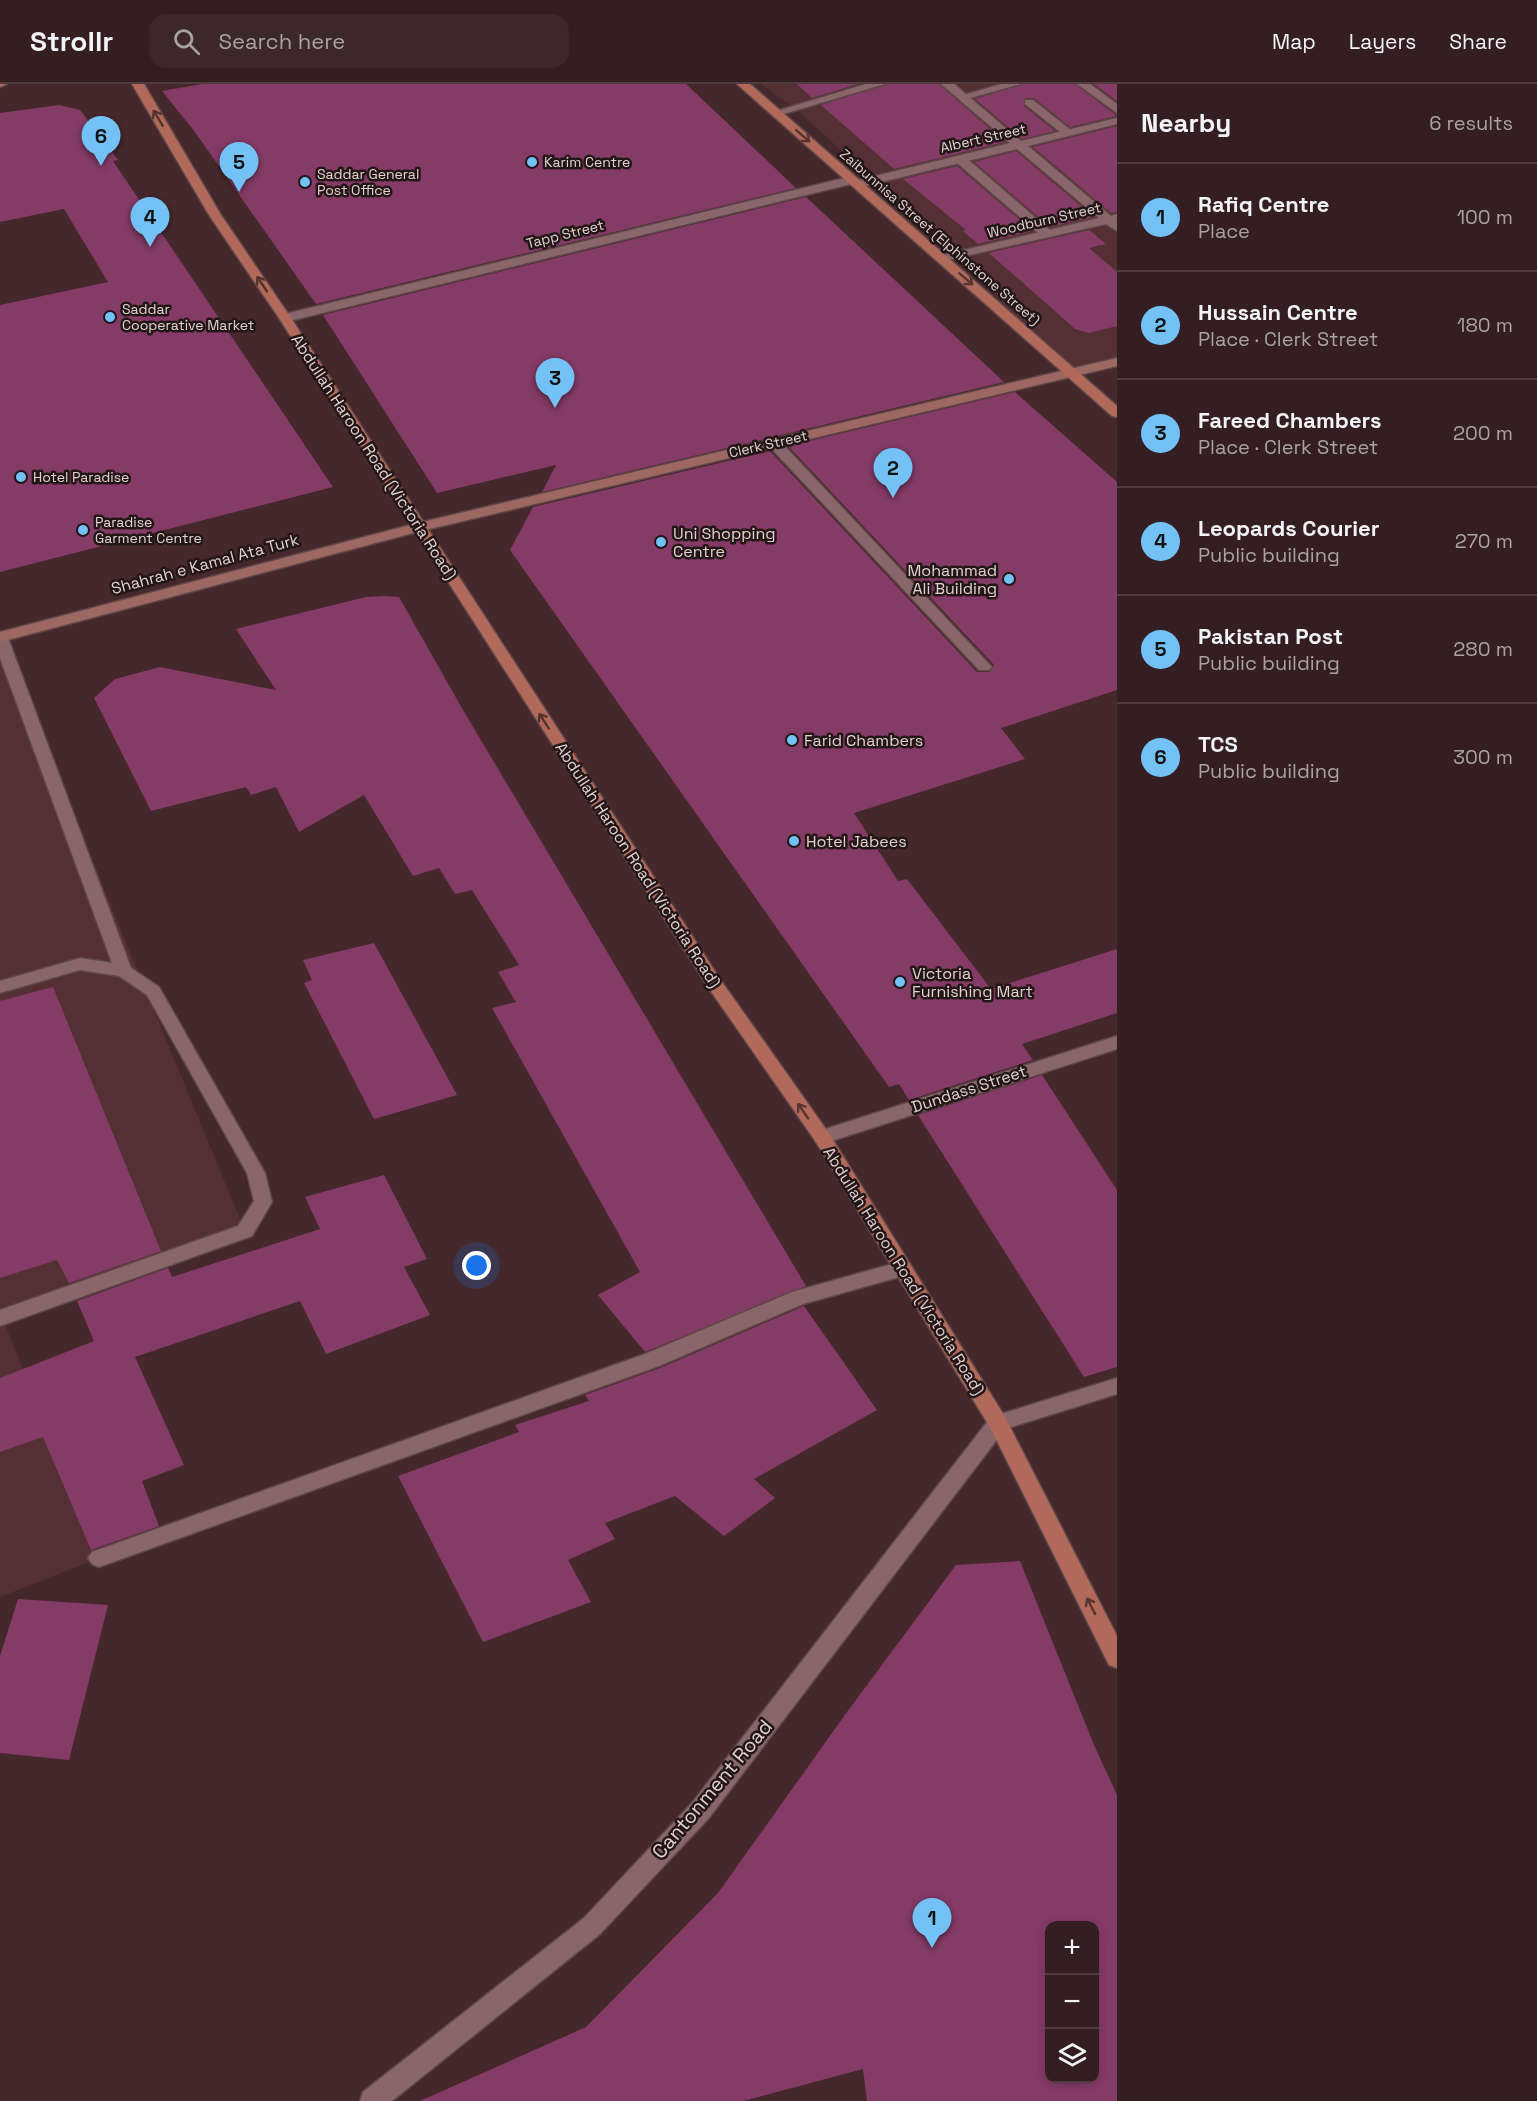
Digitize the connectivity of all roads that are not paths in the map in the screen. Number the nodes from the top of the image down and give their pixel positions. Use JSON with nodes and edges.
{"nodes":[{"id":1,"x":138,"y":84,"type":"edge"},
{"id":2,"x":743,"y":84,"type":"edge"},
{"id":3,"x":879,"y":84,"type":"edge"},
{"id":4,"x":947,"y":84,"type":"edge"},
{"id":5,"x":1015,"y":84,"type":"edge"},
{"id":6,"x":1083,"y":84,"type":"edge"},
{"id":7,"x":963,"y":97,"type":"junction"},
{"id":8,"x":1029,"y":102,"type":"dead end"},
{"id":9,"x":1117,"y":110,"type":"edge"},
{"id":10,"x":776,"y":112,"type":"junction"},
{"id":11,"x":1117,"y":121,"type":"edge"},
{"id":12,"x":1068,"y":133,"type":"junction"},
{"id":13,"x":1020,"y":144,"type":"junction"},
{"id":14,"x":960,"y":159,"type":"junction"},
{"id":15,"x":855,"y":182,"type":"junction"},
{"id":16,"x":1114,"y":221,"type":"edge"},
{"id":17,"x":1047,"y":234,"type":"junction"},
{"id":18,"x":943,"y":259,"type":"junction"},
{"id":19,"x":285,"y":318,"type":"junction"},
{"id":20,"x":1117,"y":362,"type":"edge"},
{"id":21,"x":1071,"y":372,"type":"junction"},
{"id":22,"x":1117,"y":412,"type":"edge"},
{"id":23,"x":774,"y":443,"type":"junction"},
{"id":24,"x":418,"y":527,"type":"junction"},
{"id":25,"x":0,"y":637,"type":"edge"},
{"id":26,"x":984,"y":667,"type":"dead end"},
{"id":27,"x":124,"y":971,"type":"junction"},
{"id":28,"x":0,"y":987,"type":"edge"},
{"id":29,"x":1117,"y":1042,"type":"edge"},
{"id":30,"x":822,"y":1137,"type":"junction"},
{"id":31,"x":903,"y":1269,"type":"junction"},
{"id":32,"x":0,"y":1318,"type":"edge"},
{"id":33,"x":1117,"y":1386,"type":"edge"},
{"id":34,"x":998,"y":1423,"type":"junction"},
{"id":35,"x":99,"y":1558,"type":"dead end"},
{"id":36,"x":1117,"y":1658,"type":"edge"},
{"id":37,"x":372,"y":2101,"type":"edge"}],
"edges":[{"from":19,"to":1,"type":"main road","name":"Abdullah Haroon Road (Victoria Road)","one_way":true},
{"from":2,"to":10,"type":"main road","name":"Zaibunnisa Street (Elphinstone Street)"},
{"from":3,"to":10,"type":"street"},
{"from":4,"to":7,"type":"street"},
{"from":5,"to":7,"type":"street"},
{"from":6,"to":9,"type":"street"},
{"from":7,"to":13,"type":"street"},
{"from":8,"to":12,"type":"street"},
{"from":10,"to":15,"type":"main road","name":"Zaibunnisa Street (Elphinstone Street)","one_way":true},
{"from":11,"to":12,"type":"street","name":"Albert Street"},
{"from":12,"to":13,"type":"street","name":"Albert Street"},
{"from":13,"to":14,"type":"street","name":"Albert Street"},
{"from":13,"to":16,"type":"street"},
{"from":14,"to":15,"type":"street","name":"Albert Street"},
{"from":14,"to":17,"type":"street"},
{"from":15,"to":18,"type":"main road","name":"Zaibunnisa Street (Elphinstone Street)"},
{"from":15,"to":19,"type":"street","name":"Tapp Street"},
{"from":16,"to":17,"type":"street","name":"Woodburn Street"},
{"from":17,"to":18,"type":"street","name":"Woodburn Street"},
{"from":18,"to":21,"type":"main road","name":"Zaibunnisa Street (Elphinstone Street)","one_way":true},
{"from":19,"to":24,"type":"main road","name":"Abdullah Haroon Road (Victoria Road)"},
{"from":20,"to":21,"type":"street","name":"Clerk Street"},
{"from":21,"to":22,"type":"main road","name":"Zaibunnisa Street (Elphinstone Street)"},
{"from":21,"to":23,"type":"street","name":"Clerk Street"},
{"from":23,"to":24,"type":"street","name":"Clerk Street"},
{"from":23,"to":26,"type":"street"},
{"from":24,"to":25,"type":"street","name":"Shahrah e Kamal Ata Turk"},
{"from":30,"to":24,"type":"main road","name":"Abdullah Haroon Road (Victoria Road)","one_way":true},
{"from":25,"to":27,"type":"street"},
{"from":27,"to":28,"type":"street"},
{"from":27,"to":32,"type":"street"},
{"from":29,"to":30,"type":"street","name":"Dundass Street"},
{"from":30,"to":31,"type":"main road","name":"Abdullah Haroon Road (Victoria Road)"},
{"from":31,"to":34,"type":"main road","name":"Abdullah Haroon Road (Victoria Road)"},
{"from":31,"to":35,"type":"street"},
{"from":33,"to":34,"type":"street"},
{"from":36,"to":34,"type":"main road","name":"Abdullah Haroon Road (Victoria Road)","one_way":true},
{"from":34,"to":37,"type":"street","name":"Cantonment Road"}]}
